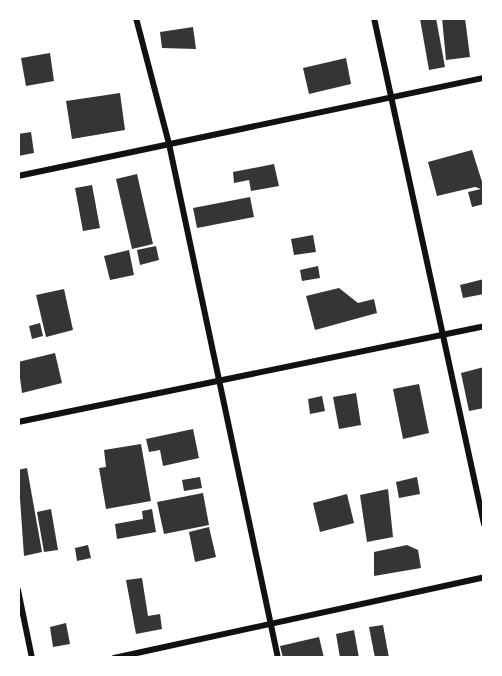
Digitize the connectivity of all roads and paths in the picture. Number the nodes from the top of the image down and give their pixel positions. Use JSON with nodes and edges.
{"nodes":[{"id":1,"x":136,"y":18,"type":"edge"},
{"id":2,"x":374,"y":18,"type":"edge"},
{"id":3,"x":484,"y":78,"type":"edge"},
{"id":4,"x":393,"y":97,"type":"junction"},
{"id":5,"x":169,"y":144,"type":"junction"},
{"id":6,"x":18,"y":176,"type":"edge"},
{"id":7,"x":484,"y":326,"type":"edge"},
{"id":8,"x":444,"y":335,"type":"junction"},
{"id":9,"x":219,"y":381,"type":"junction"},
{"id":10,"x":18,"y":422,"type":"edge"},
{"id":11,"x":484,"y":524,"type":"edge"},
{"id":12,"x":484,"y":577,"type":"edge"},
{"id":13,"x":18,"y":590,"type":"edge"},
{"id":14,"x":271,"y":626,"type":"junction"},
{"id":15,"x":32,"y":658,"type":"edge"},
{"id":16,"x":114,"y":658,"type":"edge"},
{"id":17,"x":278,"y":658,"type":"edge"}],
"edges":[{"from":1,"to":5,"type":"street"},
{"from":2,"to":4,"type":"street"},
{"from":3,"to":4,"type":"street"},
{"from":4,"to":5,"type":"street"},
{"from":4,"to":8,"type":"street"},
{"from":5,"to":6,"type":"street"},
{"from":5,"to":9,"type":"street"},
{"from":7,"to":8,"type":"street"},
{"from":8,"to":9,"type":"street"},
{"from":8,"to":11,"type":"street"},
{"from":9,"to":10,"type":"street"},
{"from":9,"to":14,"type":"street"},
{"from":12,"to":14,"type":"street"},
{"from":13,"to":15,"type":"street"},
{"from":14,"to":16,"type":"street"},
{"from":14,"to":17,"type":"street"}]}
